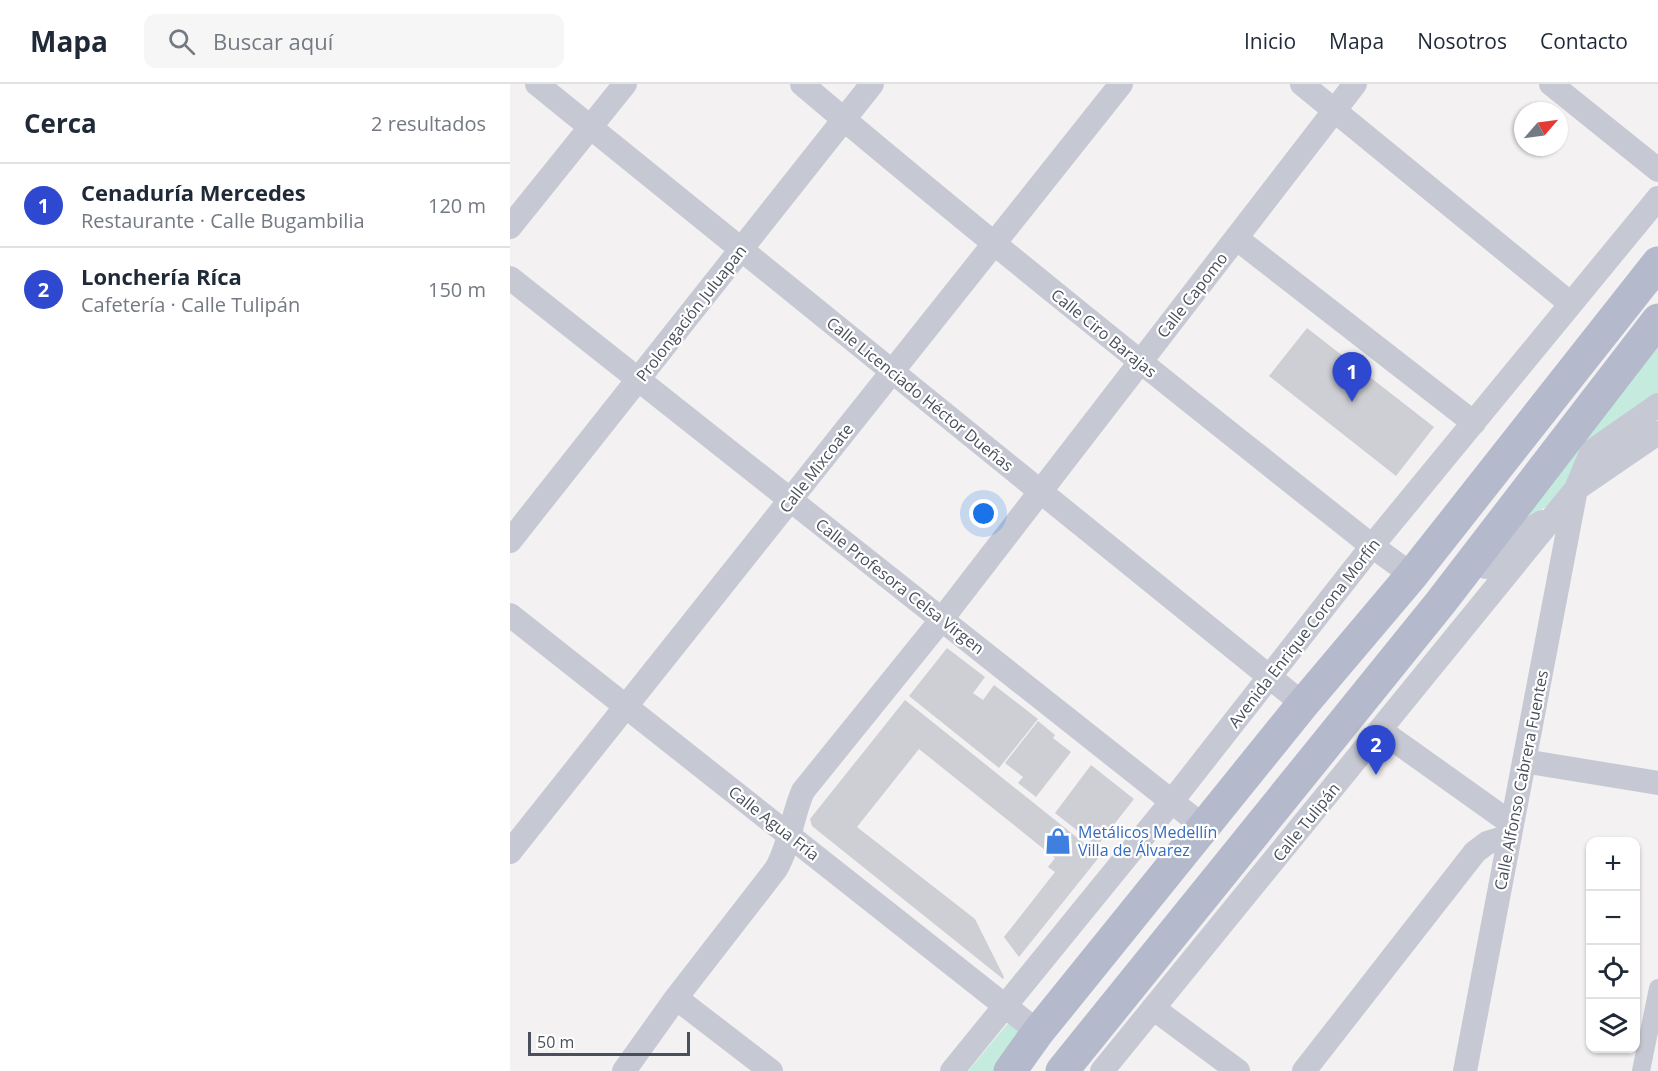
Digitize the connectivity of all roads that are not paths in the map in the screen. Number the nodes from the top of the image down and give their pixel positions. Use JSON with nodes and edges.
{"nodes":[{"id":1,"x":537,"y":84,"type":"edge"},
{"id":2,"x":625,"y":84,"type":"edge"},
{"id":3,"x":802,"y":84,"type":"edge"},
{"id":4,"x":872,"y":84,"type":"edge"},
{"id":5,"x":1121,"y":84,"type":"edge"},
{"id":6,"x":1302,"y":84,"type":"edge"},
{"id":7,"x":1355,"y":84,"type":"edge"},
{"id":8,"x":1551,"y":84,"type":"edge"},
{"id":9,"x":1335,"y":111,"type":"junction"},
{"id":10,"x":844,"y":119,"type":"junction"},
{"id":11,"x":590,"y":127,"type":"junction"},
{"id":12,"x":1658,"y":170,"type":"edge"},
{"id":13,"x":1658,"y":198,"type":"edge"},
{"id":14,"x":510,"y":227,"type":"edge"},
{"id":15,"x":1236,"y":238,"type":"junction"},
{"id":16,"x":994,"y":244,"type":"junction"},
{"id":17,"x":742,"y":249,"type":"junction"},
{"id":18,"x":1658,"y":263,"type":"edge"},
{"id":19,"x":510,"y":278,"type":"edge"},
{"id":20,"x":1571,"y":304,"type":"junction"},
{"id":21,"x":1658,"y":320,"type":"edge"},
{"id":22,"x":1140,"y":362,"type":"junction"},
{"id":23,"x":893,"y":371,"type":"junction"},
{"id":24,"x":638,"y":379,"type":"junction"},
{"id":25,"x":1658,"y":405,"type":"edge"},
{"id":26,"x":1474,"y":423,"type":"junction"},
{"id":27,"x":1658,"y":433,"type":"edge"},
{"id":28,"x":1626,"y":454,"type":"junction"},
{"id":29,"x":1658,"y":457,"type":"edge"},
{"id":30,"x":1576,"y":489,"type":"junction"},
{"id":31,"x":1041,"y":491,"type":"junction"},
{"id":32,"x":791,"y":500,"type":"junction"},
{"id":33,"x":1557,"y":513,"type":"junction"},
{"id":34,"x":510,"y":541,"type":"edge"},
{"id":35,"x":1372,"y":546,"type":"junction"},
{"id":36,"x":1412,"y":575,"type":"junction"},
{"id":37,"x":510,"y":615,"type":"edge"},
{"id":38,"x":942,"y":619,"type":"junction"},
{"id":39,"x":1270,"y":676,"type":"junction"},
{"id":40,"x":1380,"y":678,"type":"junction"},
{"id":41,"x":1303,"y":704,"type":"junction"},
{"id":42,"x":626,"y":706,"type":"junction"},
{"id":43,"x":1380,"y":730,"type":"junction"},
{"id":44,"x":1524,"y":761,"type":"junction"},
{"id":45,"x":1658,"y":783,"type":"edge"},
{"id":46,"x":1172,"y":801,"type":"junction"},
{"id":47,"x":1204,"y":827,"type":"junction"},
{"id":48,"x":1511,"y":830,"type":"junction"},
{"id":49,"x":790,"y":836,"type":"junction"},
{"id":50,"x":514,"y":839,"type":"edge"},
{"id":51,"x":1658,"y":988,"type":"edge"},
{"id":52,"x":676,"y":998,"type":"junction"},
{"id":53,"x":1004,"y":1006,"type":"junction"},
{"id":54,"x":1153,"y":1008,"type":"junction"},
{"id":55,"x":1038,"y":1032,"type":"junction"},
{"id":56,"x":624,"y":1071,"type":"edge"},
{"id":57,"x":771,"y":1071,"type":"edge"},
{"id":58,"x":952,"y":1071,"type":"edge"},
{"id":59,"x":1010,"y":1071,"type":"edge"},
{"id":60,"x":1062,"y":1071,"type":"edge"},
{"id":61,"x":1102,"y":1071,"type":"edge"},
{"id":62,"x":1238,"y":1071,"type":"edge"},
{"id":63,"x":1304,"y":1071,"type":"edge"},
{"id":64,"x":1465,"y":1071,"type":"edge"},
{"id":65,"x":1641,"y":1071,"type":"edge"}],
"edges":[{"from":1,"to":11,"type":"street","name":"Calle Licenciado Héctor Dueñas"},
{"from":2,"to":11,"type":"street"},
{"from":3,"to":10,"type":"street","name":"Calle Ciro Barajas"},
{"from":4,"to":10,"type":"street","name":"Prolongación Juluapan"},
{"from":5,"to":16,"type":"street","name":"Calle Mixcoate"},
{"from":6,"to":9,"type":"street"},
{"from":7,"to":9,"type":"street","name":"Calle Capomo"},
{"from":8,"to":12,"type":"street"},
{"from":9,"to":15,"type":"street","name":"Calle Capomo"},
{"from":9,"to":20,"type":"street"},
{"from":10,"to":16,"type":"street","name":"Calle Ciro Barajas"},
{"from":10,"to":17,"type":"street","name":"Prolongación Juluapan"},
{"from":11,"to":14,"type":"street"},
{"from":11,"to":17,"type":"street","name":"Calle Licenciado Héctor Dueñas"},
{"from":13,"to":20,"type":"street","name":"Avenida Enrique Corona Morfín"},
{"from":15,"to":22,"type":"street","name":"Calle Capomo"},
{"from":15,"to":26,"type":"street"},
{"from":16,"to":22,"type":"street","name":"Calle Ciro Barajas"},
{"from":16,"to":23,"type":"street","name":"Calle Mixcoate"},
{"from":17,"to":23,"type":"street","name":"Calle Licenciado Héctor Dueñas"},
{"from":17,"to":24,"type":"street","name":"Prolongación Juluapan"},
{"from":18,"to":36,"type":"main road"},
{"from":19,"to":24,"type":"street","name":"Calle Profesora Celsa Virgen"},
{"from":20,"to":26,"type":"street","name":"Avenida Enrique Corona Morfín"},
{"from":21,"to":40,"type":"main road"},
{"from":22,"to":31,"type":"street","name":"Calle Capomo"},
{"from":22,"to":35,"type":"street","name":"Calle Ciro Barajas"},
{"from":23,"to":31,"type":"street","name":"Calle Licenciado Héctor Dueñas"},
{"from":23,"to":32,"type":"street","name":"Calle Mixcoate"},
{"from":24,"to":32,"type":"street","name":"Calle Profesora Celsa Virgen"},
{"from":24,"to":34,"type":"street","name":"Prolongación Juluapan"},
{"from":25,"to":30,"type":"street"},
{"from":26,"to":35,"type":"street","name":"Avenida Enrique Corona Morfín"},
{"from":27,"to":28,"type":"street"},
{"from":28,"to":29,"type":"street"},
{"from":28,"to":30,"type":"street"},
{"from":30,"to":33,"type":"street","name":"Calle Tulipán"},
{"from":30,"to":44,"type":"street","name":"Calle Alfonso Cabrera Fuentes"},
{"from":31,"to":38,"type":"street","name":"Calle Capomo"},
{"from":31,"to":39,"type":"street","name":"Calle Licenciado Héctor Dueñas"},
{"from":32,"to":38,"type":"street","name":"Calle Profesora Celsa Virgen"},
{"from":32,"to":42,"type":"street","name":"Calle Mixcoate"},
{"from":33,"to":40,"type":"street"},
{"from":33,"to":43,"type":"street","name":"Calle Tulipán"},
{"from":35,"to":36,"type":"street","name":"Calle Ciro Barajas"},
{"from":35,"to":39,"type":"street","name":"Avenida Enrique Corona Morfín"},
{"from":36,"to":41,"type":"main road"},
{"from":37,"to":42,"type":"street","name":"Calle Agua Fría"},
{"from":38,"to":46,"type":"street","name":"Calle Profesora Celsa Virgen"},
{"from":38,"to":49,"type":"street","name":"Calle Capomo"},
{"from":39,"to":41,"type":"street","name":"Calle Licenciado Héctor Dueñas"},
{"from":39,"to":46,"type":"street","name":"Avenida Enrique Corona Morfín"},
{"from":40,"to":60,"type":"main road"},
{"from":41,"to":47,"type":"main road"},
{"from":42,"to":49,"type":"street","name":"Calle Agua Fría"},
{"from":42,"to":50,"type":"street","name":"Calle Mixcoate"},
{"from":43,"to":48,"type":"street"},
{"from":43,"to":54,"type":"street","name":"Calle Tulipán"},
{"from":44,"to":45,"type":"street"},
{"from":44,"to":48,"type":"street","name":"Calle Alfonso Cabrera Fuentes"},
{"from":46,"to":47,"type":"street","name":"Calle Profesora Celsa Virgen"},
{"from":46,"to":53,"type":"street","name":"Avenida Enrique Corona Morfín"},
{"from":47,"to":55,"type":"main road"},
{"from":48,"to":63,"type":"street"},
{"from":48,"to":64,"type":"street","name":"Calle Alfonso Cabrera Fuentes"},
{"from":49,"to":52,"type":"street","name":"Calle Capomo"},
{"from":49,"to":53,"type":"street","name":"Calle Agua Fría"},
{"from":51,"to":65,"type":"street"},
{"from":52,"to":56,"type":"street","name":"Calle Capomo"},
{"from":52,"to":57,"type":"street"},
{"from":53,"to":55,"type":"street","name":"Calle Agua Fría"},
{"from":53,"to":58,"type":"street","name":"Avenida Enrique Corona Morfín"},
{"from":54,"to":61,"type":"street","name":"Calle Tulipán"},
{"from":54,"to":62,"type":"street"},
{"from":55,"to":59,"type":"main road"}]}
